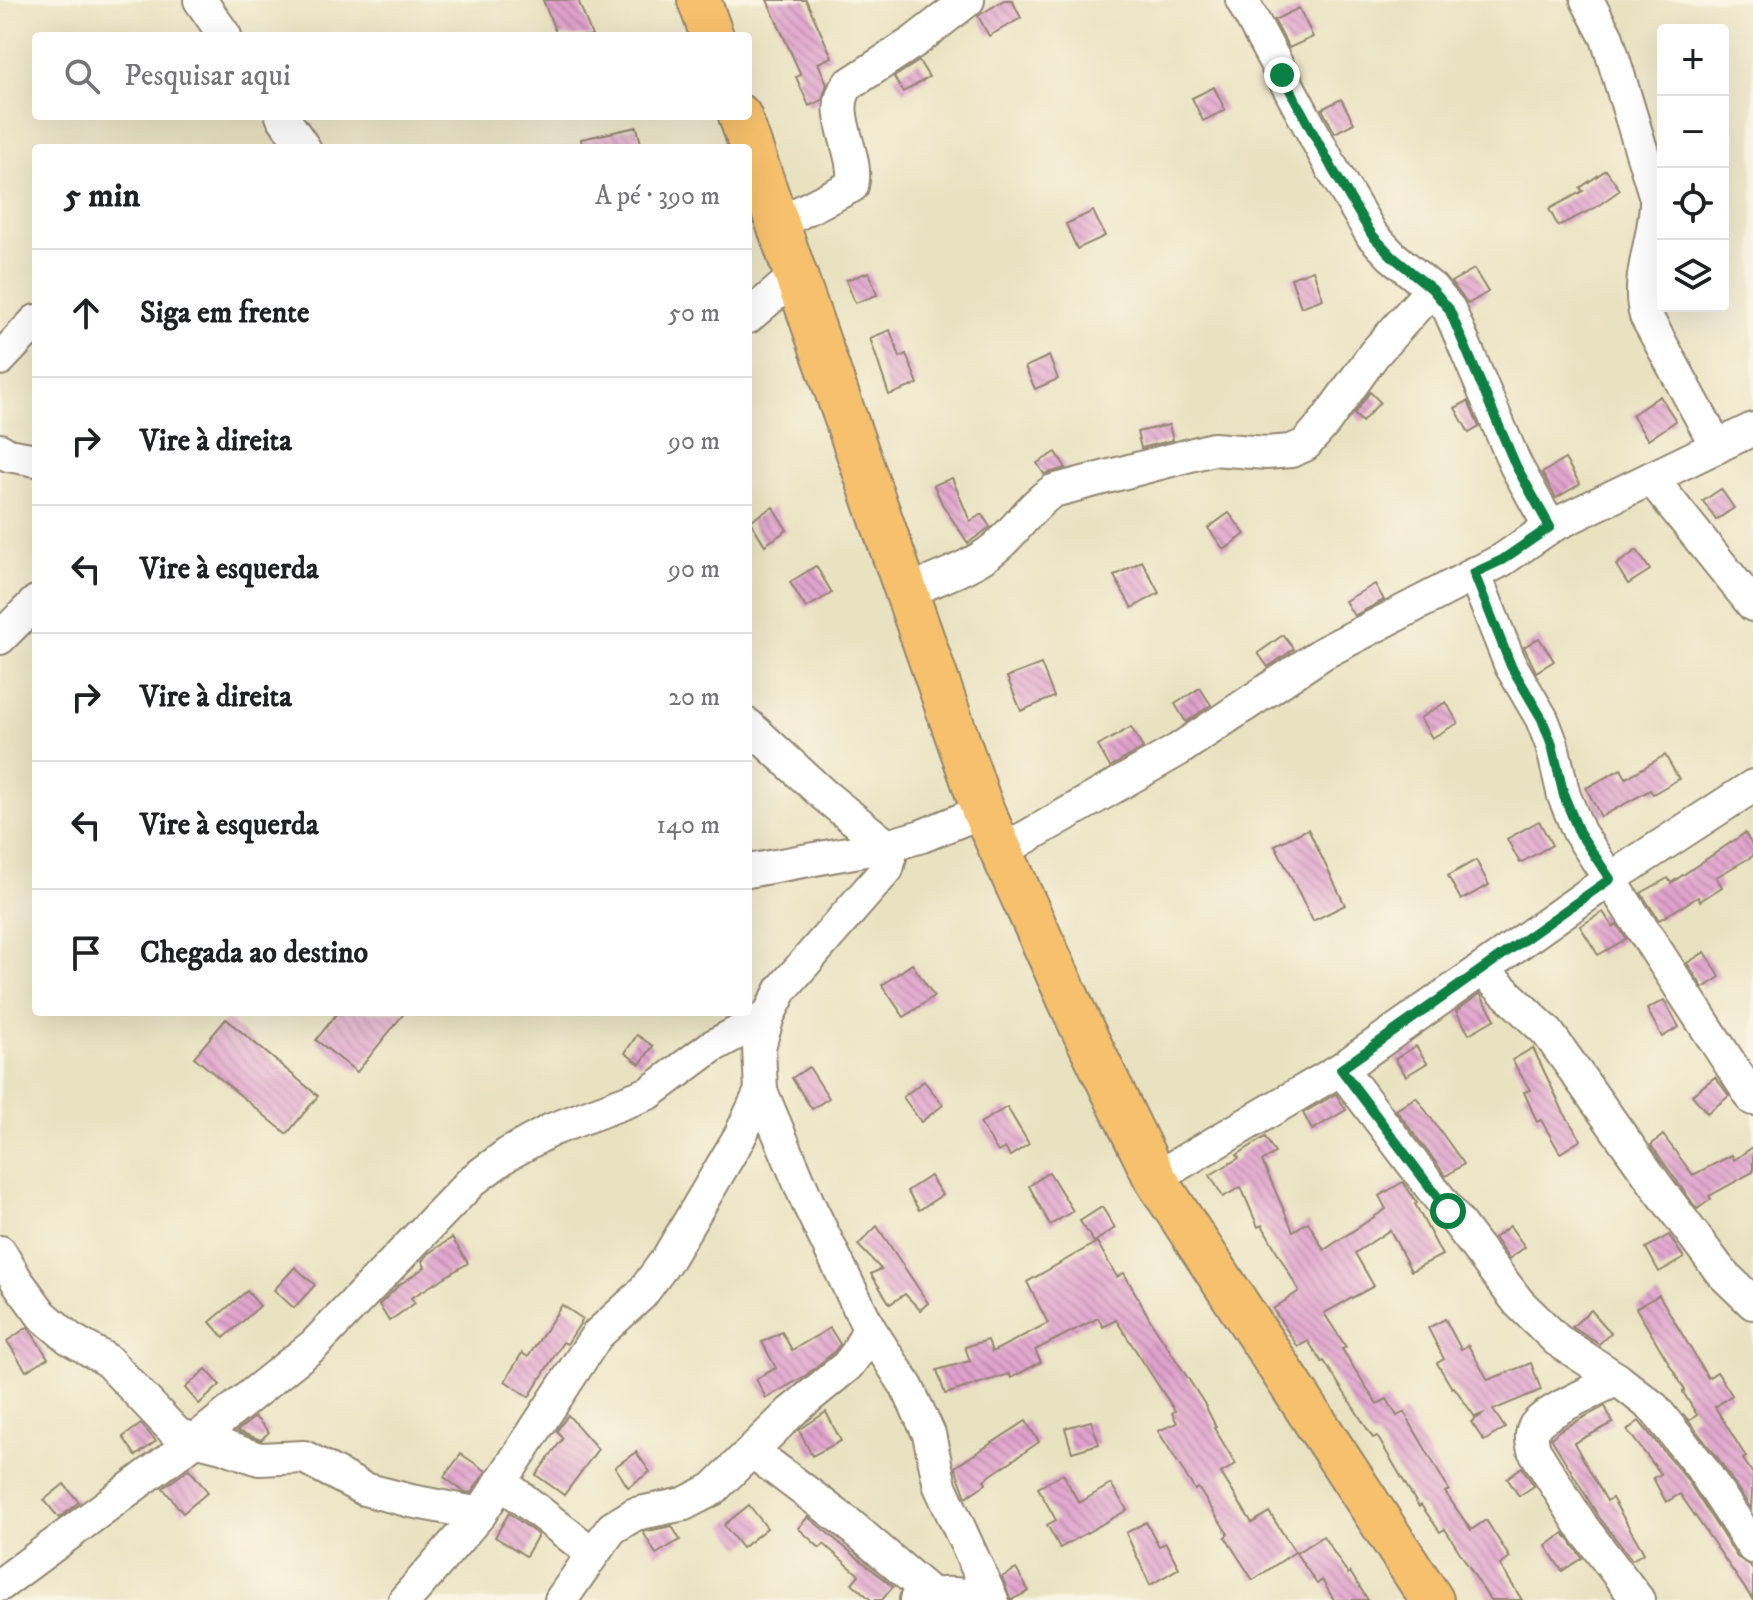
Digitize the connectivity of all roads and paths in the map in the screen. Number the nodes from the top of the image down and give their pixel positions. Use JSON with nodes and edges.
{"nodes":[{"id":1,"x":200,"y":0,"type":"edge"},
{"id":2,"x":699,"y":0,"type":"edge"},
{"id":3,"x":968,"y":0,"type":"edge"},
{"id":4,"x":1242,"y":0,"type":"edge"},
{"id":5,"x":1587,"y":0,"type":"edge"},
{"id":6,"x":222,"y":32,"type":"edge"},
{"id":7,"x":711,"y":32,"type":"edge"},
{"id":8,"x":285,"y":120,"type":"edge"},
{"id":9,"x":741,"y":120,"type":"edge"},
{"id":10,"x":301,"y":144,"type":"edge"},
{"id":11,"x":750,"y":144,"type":"edge"},
{"id":12,"x":752,"y":149,"type":"edge"},
{"id":13,"x":779,"y":223,"type":"junction"},
{"id":14,"x":798,"y":274,"type":"junction"},
{"id":15,"x":1432,"y":289,"type":"junction"},
{"id":16,"x":752,"y":314,"type":"edge"},
{"id":17,"x":32,"y":325,"type":"edge"},
{"id":18,"x":0,"y":359,"type":"edge"},
{"id":19,"x":1753,"y":429,"type":"edge"},
{"id":20,"x":1717,"y":447,"type":"junction"},
{"id":21,"x":0,"y":450,"type":"edge"},
{"id":22,"x":32,"y":459,"type":"edge"},
{"id":23,"x":1651,"y":478,"type":"junction"},
{"id":24,"x":1550,"y":527,"type":"junction"},
{"id":25,"x":1474,"y":573,"type":"junction"},
{"id":26,"x":905,"y":593,"type":"junction"},
{"id":27,"x":1753,"y":605,"type":"edge"},
{"id":28,"x":32,"y":606,"type":"edge"},
{"id":29,"x":0,"y":638,"type":"edge"},
{"id":30,"x":752,"y":729,"type":"edge"},
{"id":31,"x":1750,"y":793,"type":"edge"},
{"id":32,"x":983,"y":811,"type":"junction"},
{"id":33,"x":887,"y":846,"type":"junction"},
{"id":34,"x":1002,"y":851,"type":"junction"},
{"id":35,"x":752,"y":870,"type":"edge"},
{"id":36,"x":1610,"y":879,"type":"junction"},
{"id":37,"x":1482,"y":970,"type":"junction"},
{"id":38,"x":768,"y":1016,"type":"junction"},
{"id":39,"x":1341,"y":1069,"type":"junction"},
{"id":40,"x":761,"y":1091,"type":"junction"},
{"id":41,"x":1753,"y":1099,"type":"edge"},
{"id":42,"x":1155,"y":1178,"type":"junction"},
{"id":43,"x":0,"y":1252,"type":"edge"},
{"id":44,"x":1753,"y":1303,"type":"edge"},
{"id":45,"x":869,"y":1328,"type":"junction"},
{"id":46,"x":1617,"y":1379,"type":"junction"},
{"id":47,"x":194,"y":1441,"type":"junction"},
{"id":48,"x":753,"y":1452,"type":"junction"},
{"id":49,"x":501,"y":1482,"type":"junction"},
{"id":50,"x":480,"y":1514,"type":"junction"},
{"id":51,"x":1751,"y":1541,"type":"edge"},
{"id":52,"x":593,"y":1554,"type":"junction"},
{"id":53,"x":0,"y":1585,"type":"edge"},
{"id":54,"x":924,"y":1597,"type":"edge"},
{"id":55,"x":991,"y":1599,"type":"edge"},
{"id":56,"x":405,"y":1600,"type":"edge"},
{"id":57,"x":561,"y":1600,"type":"edge"},
{"id":58,"x":1432,"y":1600,"type":"edge"},
{"id":59,"x":1638,"y":1600,"type":"edge"}],
"edges":[{"from":1,"to":6,"type":"street"},
{"from":2,"to":7,"type":"main road"},
{"from":3,"to":13,"type":"street"},
{"from":4,"to":15,"type":"street"},
{"from":5,"to":20,"type":"street"},
{"from":8,"to":10,"type":"street"},
{"from":9,"to":11,"type":"main road"},
{"from":12,"to":13,"type":"main road"},
{"from":13,"to":14,"type":"main road"},
{"from":14,"to":16,"type":"street"},
{"from":14,"to":26,"type":"main road"},
{"from":15,"to":24,"type":"street"},
{"from":15,"to":26,"type":"street"},
{"from":17,"to":18,"type":"street"},
{"from":19,"to":20,"type":"street"},
{"from":20,"to":23,"type":"street"},
{"from":21,"to":22,"type":"street"},
{"from":23,"to":24,"type":"street"},
{"from":23,"to":27,"type":"street"},
{"from":24,"to":25,"type":"street"},
{"from":25,"to":34,"type":"street"},
{"from":25,"to":36,"type":"street"},
{"from":26,"to":32,"type":"main road"},
{"from":28,"to":29,"type":"street"},
{"from":30,"to":33,"type":"street"},
{"from":31,"to":36,"type":"street"},
{"from":32,"to":33,"type":"street"},
{"from":32,"to":34,"type":"main road"},
{"from":33,"to":35,"type":"street"},
{"from":33,"to":38,"type":"street"},
{"from":34,"to":42,"type":"main road"},
{"from":36,"to":37,"type":"street"},
{"from":36,"to":41,"type":"street"},
{"from":37,"to":39,"type":"street"},
{"from":37,"to":44,"type":"street"},
{"from":38,"to":40,"type":"street"},
{"from":38,"to":47,"type":"street"},
{"from":39,"to":42,"type":"street"},
{"from":39,"to":46,"type":"street"},
{"from":40,"to":45,"type":"street"},
{"from":40,"to":49,"type":"street"},
{"from":42,"to":58,"type":"main road"},
{"from":43,"to":47,"type":"street"},
{"from":45,"to":48,"type":"street"},
{"from":45,"to":55,"type":"street"},
{"from":46,"to":51,"type":"street"},
{"from":46,"to":59,"type":"street"},
{"from":47,"to":50,"type":"street"},
{"from":47,"to":53,"type":"street"},
{"from":48,"to":52,"type":"street"},
{"from":48,"to":54,"type":"street"},
{"from":49,"to":50,"type":"street"},
{"from":49,"to":52,"type":"street"},
{"from":50,"to":56,"type":"street"},
{"from":52,"to":57,"type":"street"},
{"from":54,"to":55,"type":"street"}]}
